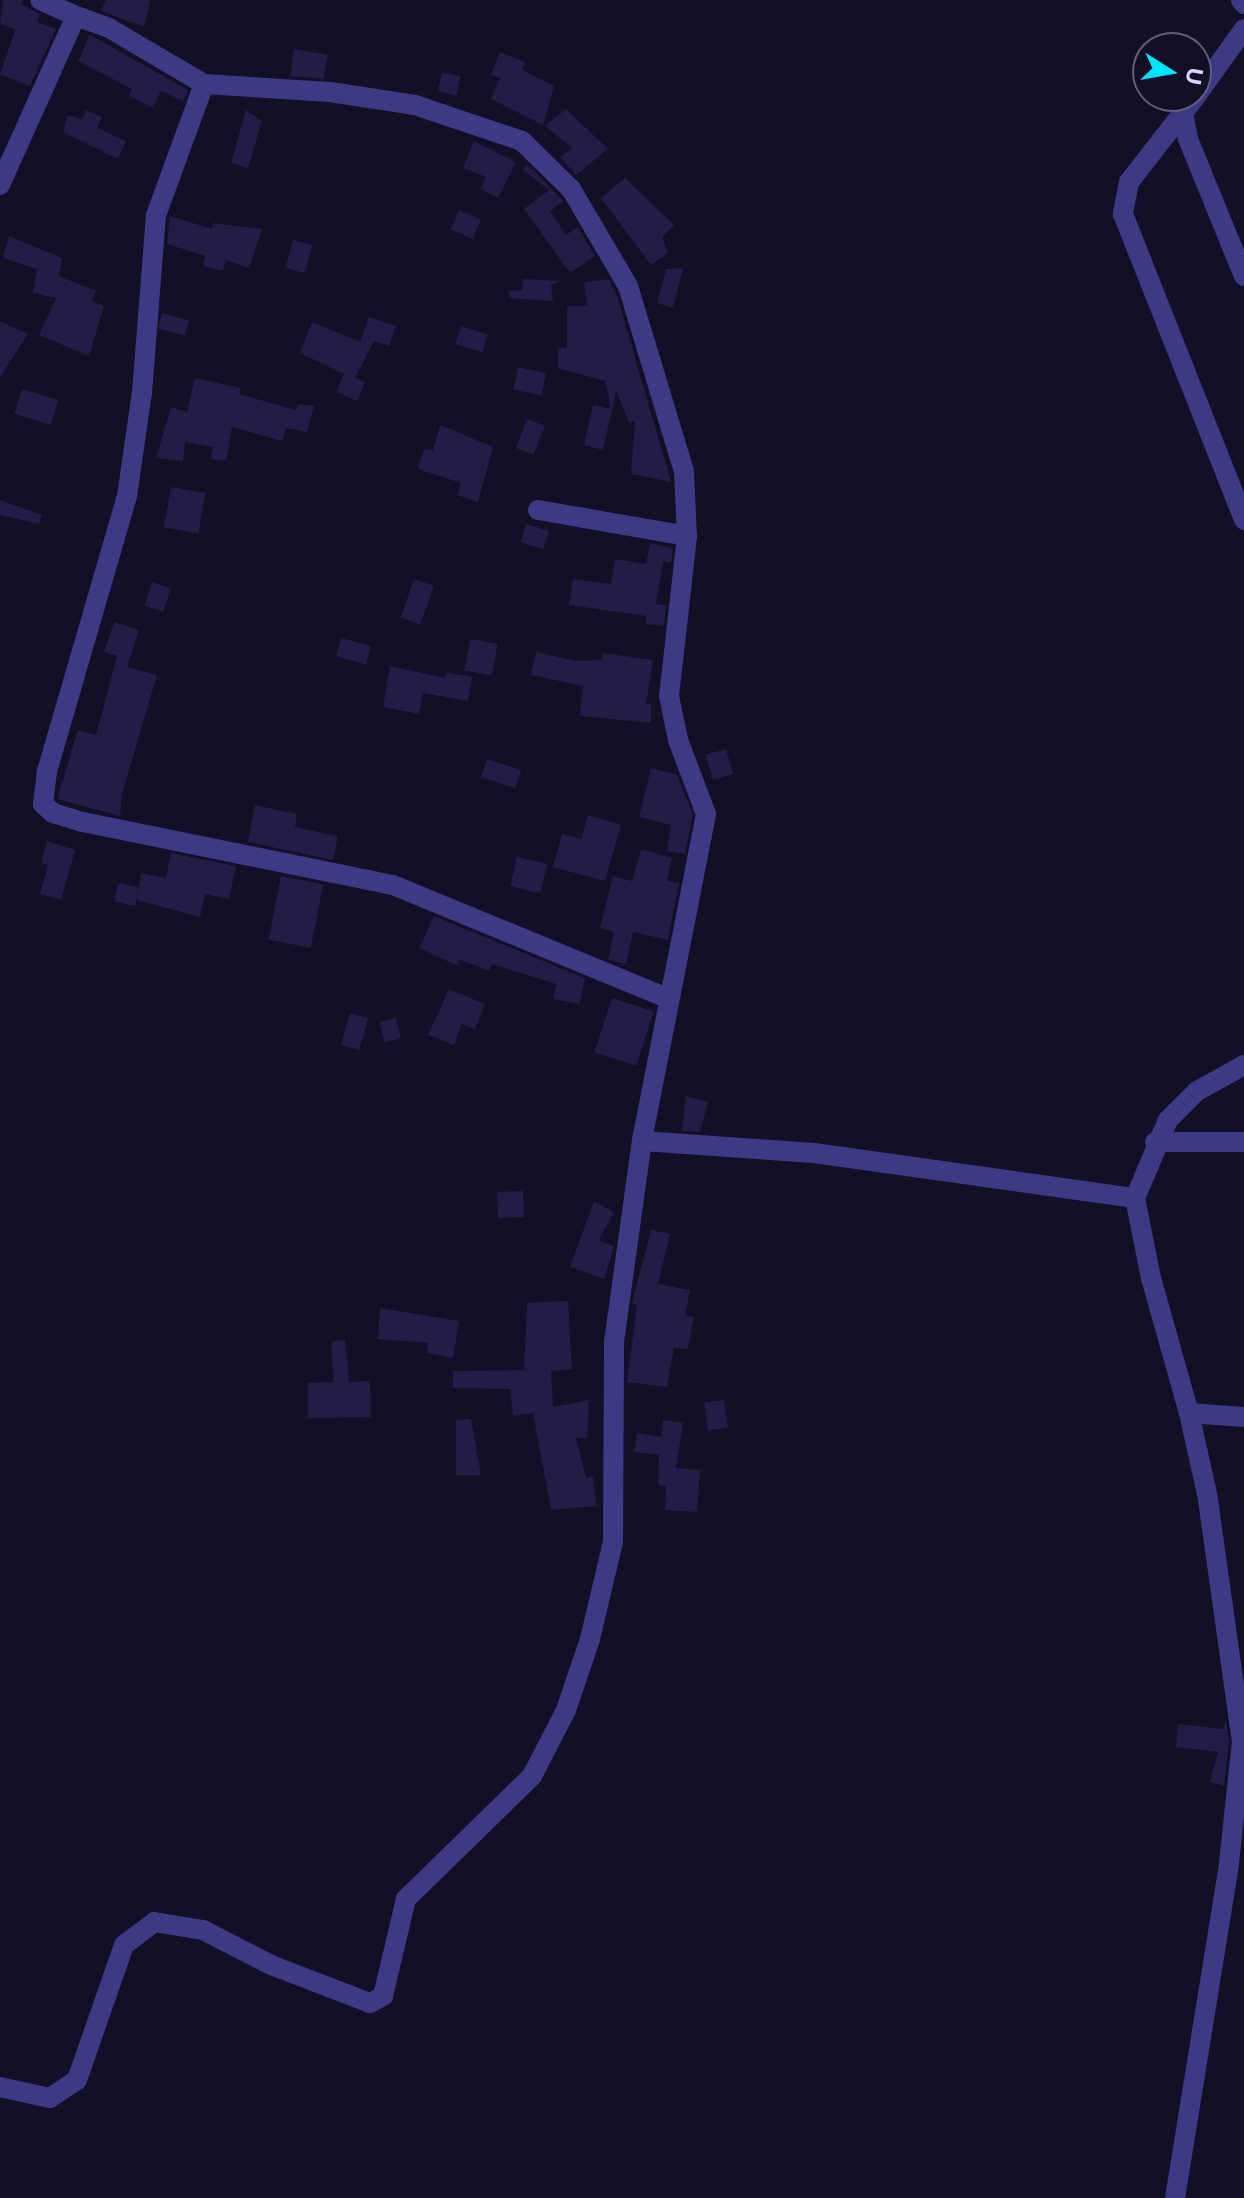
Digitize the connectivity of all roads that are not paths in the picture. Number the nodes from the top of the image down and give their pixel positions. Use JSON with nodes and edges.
{"nodes":[{"id":1,"x":40,"y":0,"type":"edge"},
{"id":2,"x":76,"y":16,"type":"junction"},
{"id":3,"x":1244,"y":29,"type":"edge"},
{"id":4,"x":1212,"y":74,"type":"edge"},
{"id":5,"x":204,"y":84,"type":"junction"},
{"id":6,"x":1183,"y":113,"type":"joint"},
{"id":7,"x":0,"y":185,"type":"edge"},
{"id":8,"x":1244,"y":276,"type":"edge"},
{"id":9,"x":538,"y":510,"type":"dead end"},
{"id":10,"x":1244,"y":520,"type":"edge"},
{"id":11,"x":687,"y":536,"type":"junction"},
{"id":12,"x":669,"y":999,"type":"junction"},
{"id":13,"x":1244,"y":1065,"type":"edge"},
{"id":14,"x":642,"y":1141,"type":"junction"},
{"id":15,"x":1155,"y":1142,"type":"junction"},
{"id":16,"x":1244,"y":1142,"type":"edge"},
{"id":17,"x":1135,"y":1198,"type":"junction"},
{"id":18,"x":1189,"y":1413,"type":"junction"},
{"id":19,"x":1244,"y":1417,"type":"edge"},
{"id":20,"x":1237,"y":1865,"type":"edge"},
{"id":21,"x":0,"y":2087,"type":"edge"},
{"id":22,"x":1175,"y":2198,"type":"edge"}],
"edges":[{"from":1,"to":2,"type":"street"},
{"from":2,"to":5,"type":"street"},
{"from":2,"to":7,"type":"street"},
{"from":3,"to":4,"type":"street"},
{"from":5,"to":11,"type":"street"},
{"from":5,"to":12,"type":"street"},
{"from":6,"to":8,"type":"street"},
{"from":6,"to":10,"type":"street"},
{"from":9,"to":11,"type":"street"},
{"from":11,"to":12,"type":"street"},
{"from":12,"to":14,"type":"street"},
{"from":13,"to":15,"type":"street"},
{"from":14,"to":17,"type":"street"},
{"from":14,"to":21,"type":"street"},
{"from":15,"to":16,"type":"street"},
{"from":15,"to":17,"type":"street"},
{"from":17,"to":18,"type":"street"},
{"from":18,"to":19,"type":"street"},
{"from":18,"to":20,"type":"street"},
{"from":20,"to":22,"type":"street"}]}
